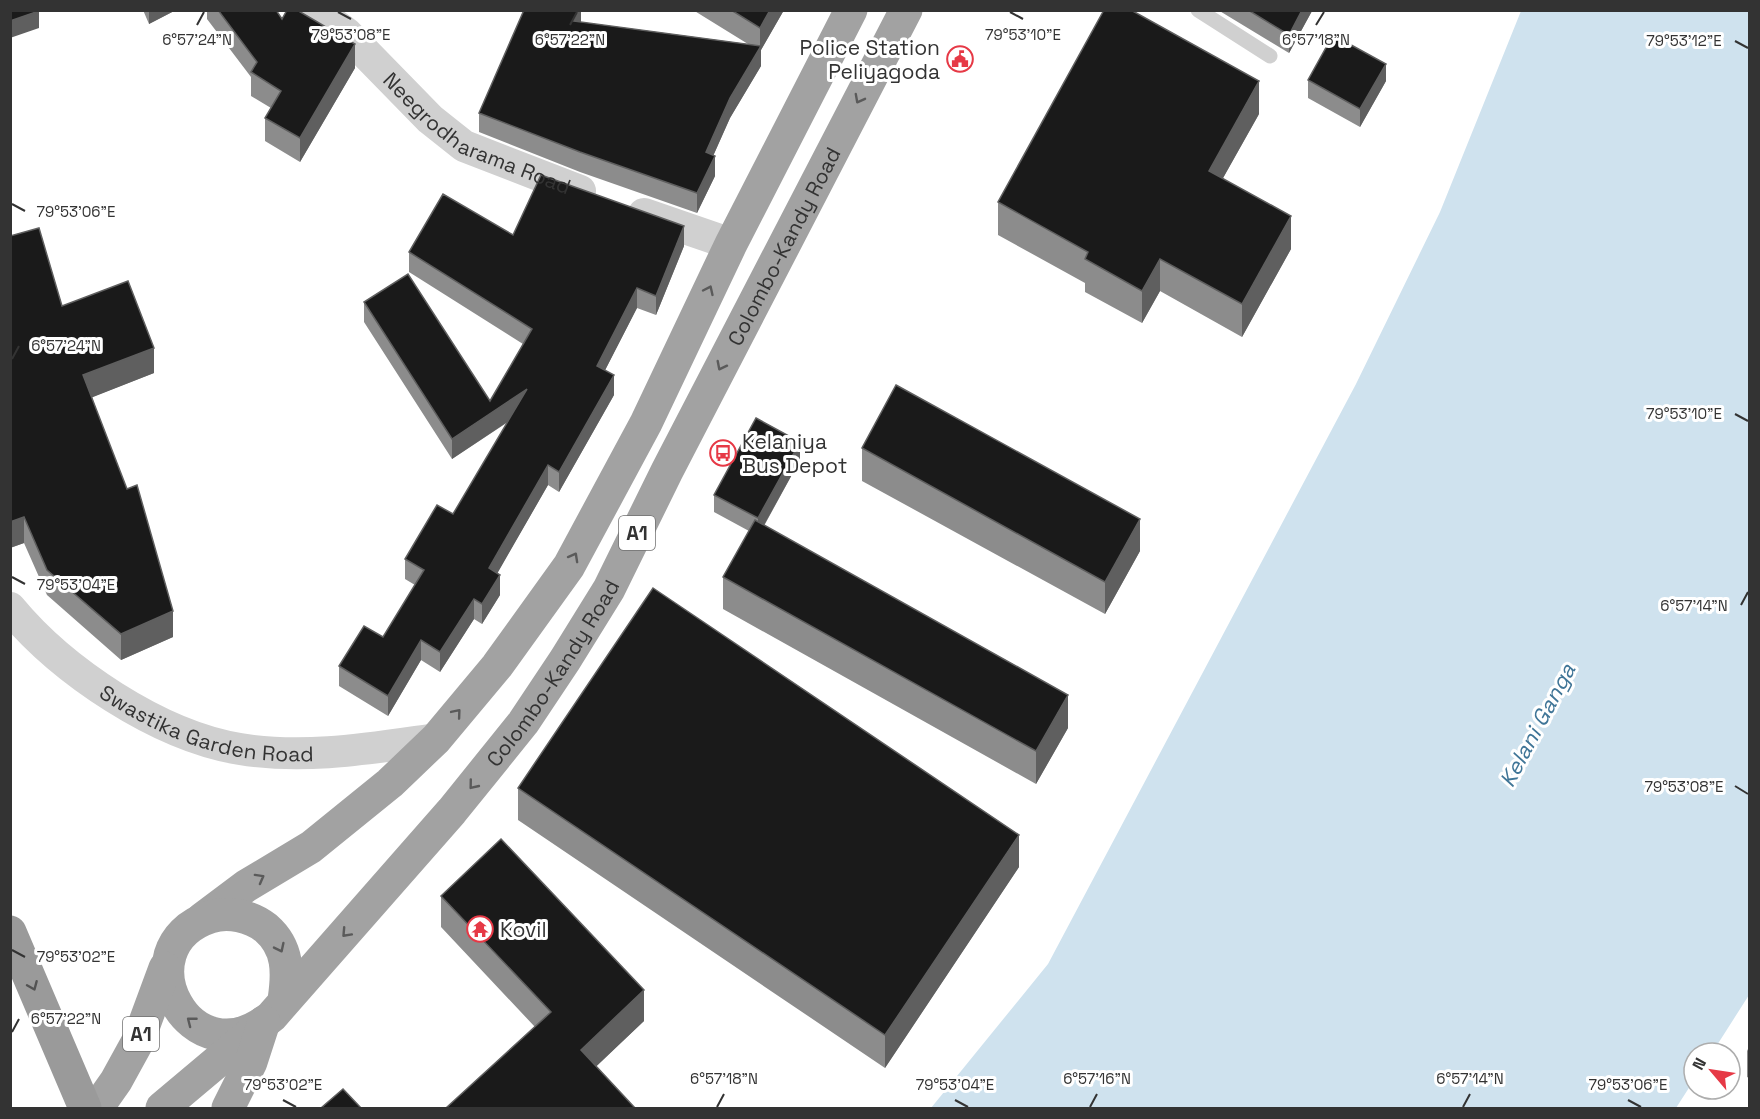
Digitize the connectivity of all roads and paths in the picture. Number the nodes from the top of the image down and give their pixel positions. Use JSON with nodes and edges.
{"nodes":[{"id":1,"x":315,"y":10,"type":"edge"},
{"id":2,"x":851,"y":10,"type":"edge"},
{"id":3,"x":906,"y":10,"type":"edge"},
{"id":4,"x":1198,"y":10,"type":"edge"},
{"id":5,"x":1270,"y":56,"type":"dead end"},
{"id":6,"x":731,"y":244,"type":"junction"},
{"id":7,"x":10,"y":608,"type":"edge"},
{"id":8,"x":436,"y":738,"type":"junction"},
{"id":9,"x":196,"y":924,"type":"junction"},
{"id":10,"x":10,"y":932,"type":"edge"},
{"id":11,"x":172,"y":952,"type":"junction"},
{"id":12,"x":274,"y":1011,"type":"junction"},
{"id":13,"x":85,"y":1108,"type":"edge"},
{"id":14,"x":97,"y":1108,"type":"edge"},
{"id":15,"x":162,"y":1108,"type":"edge"},
{"id":16,"x":228,"y":1108,"type":"edge"}],
"edges":[{"from":1,"to":6,"type":"street","name":"Neegrodharama Road"},
{"from":2,"to":6,"type":"highway","name":"Colombo-Kandy Road","number":"A1"},
{"from":3,"to":12,"type":"highway","name":"Colombo-Kandy Road","number":"A1","one_way":true},
{"from":4,"to":5,"type":"lane"},
{"from":8,"to":6,"type":"highway","name":"Colombo-Kandy Road","number":"A1","one_way":true},
{"from":7,"to":8,"type":"street","name":"Swastika Garden Road"},
{"from":9,"to":8,"type":"highway","name":"Colombo-Kandy Road","number":"A1","one_way":true},
{"from":9,"to":11,"type":"highway"},
{"from":9,"to":12,"type":"highway","one_way":true},
{"from":10,"to":13,"type":"highway","one_way":true},
{"from":12,"to":11,"type":"highway","one_way":true},
{"from":11,"to":14,"type":"highway","number":"A1"},
{"from":12,"to":15,"type":"highway"},
{"from":12,"to":16,"type":"highway","name":"Colombo-Kandy Road","number":"A1"}]}
